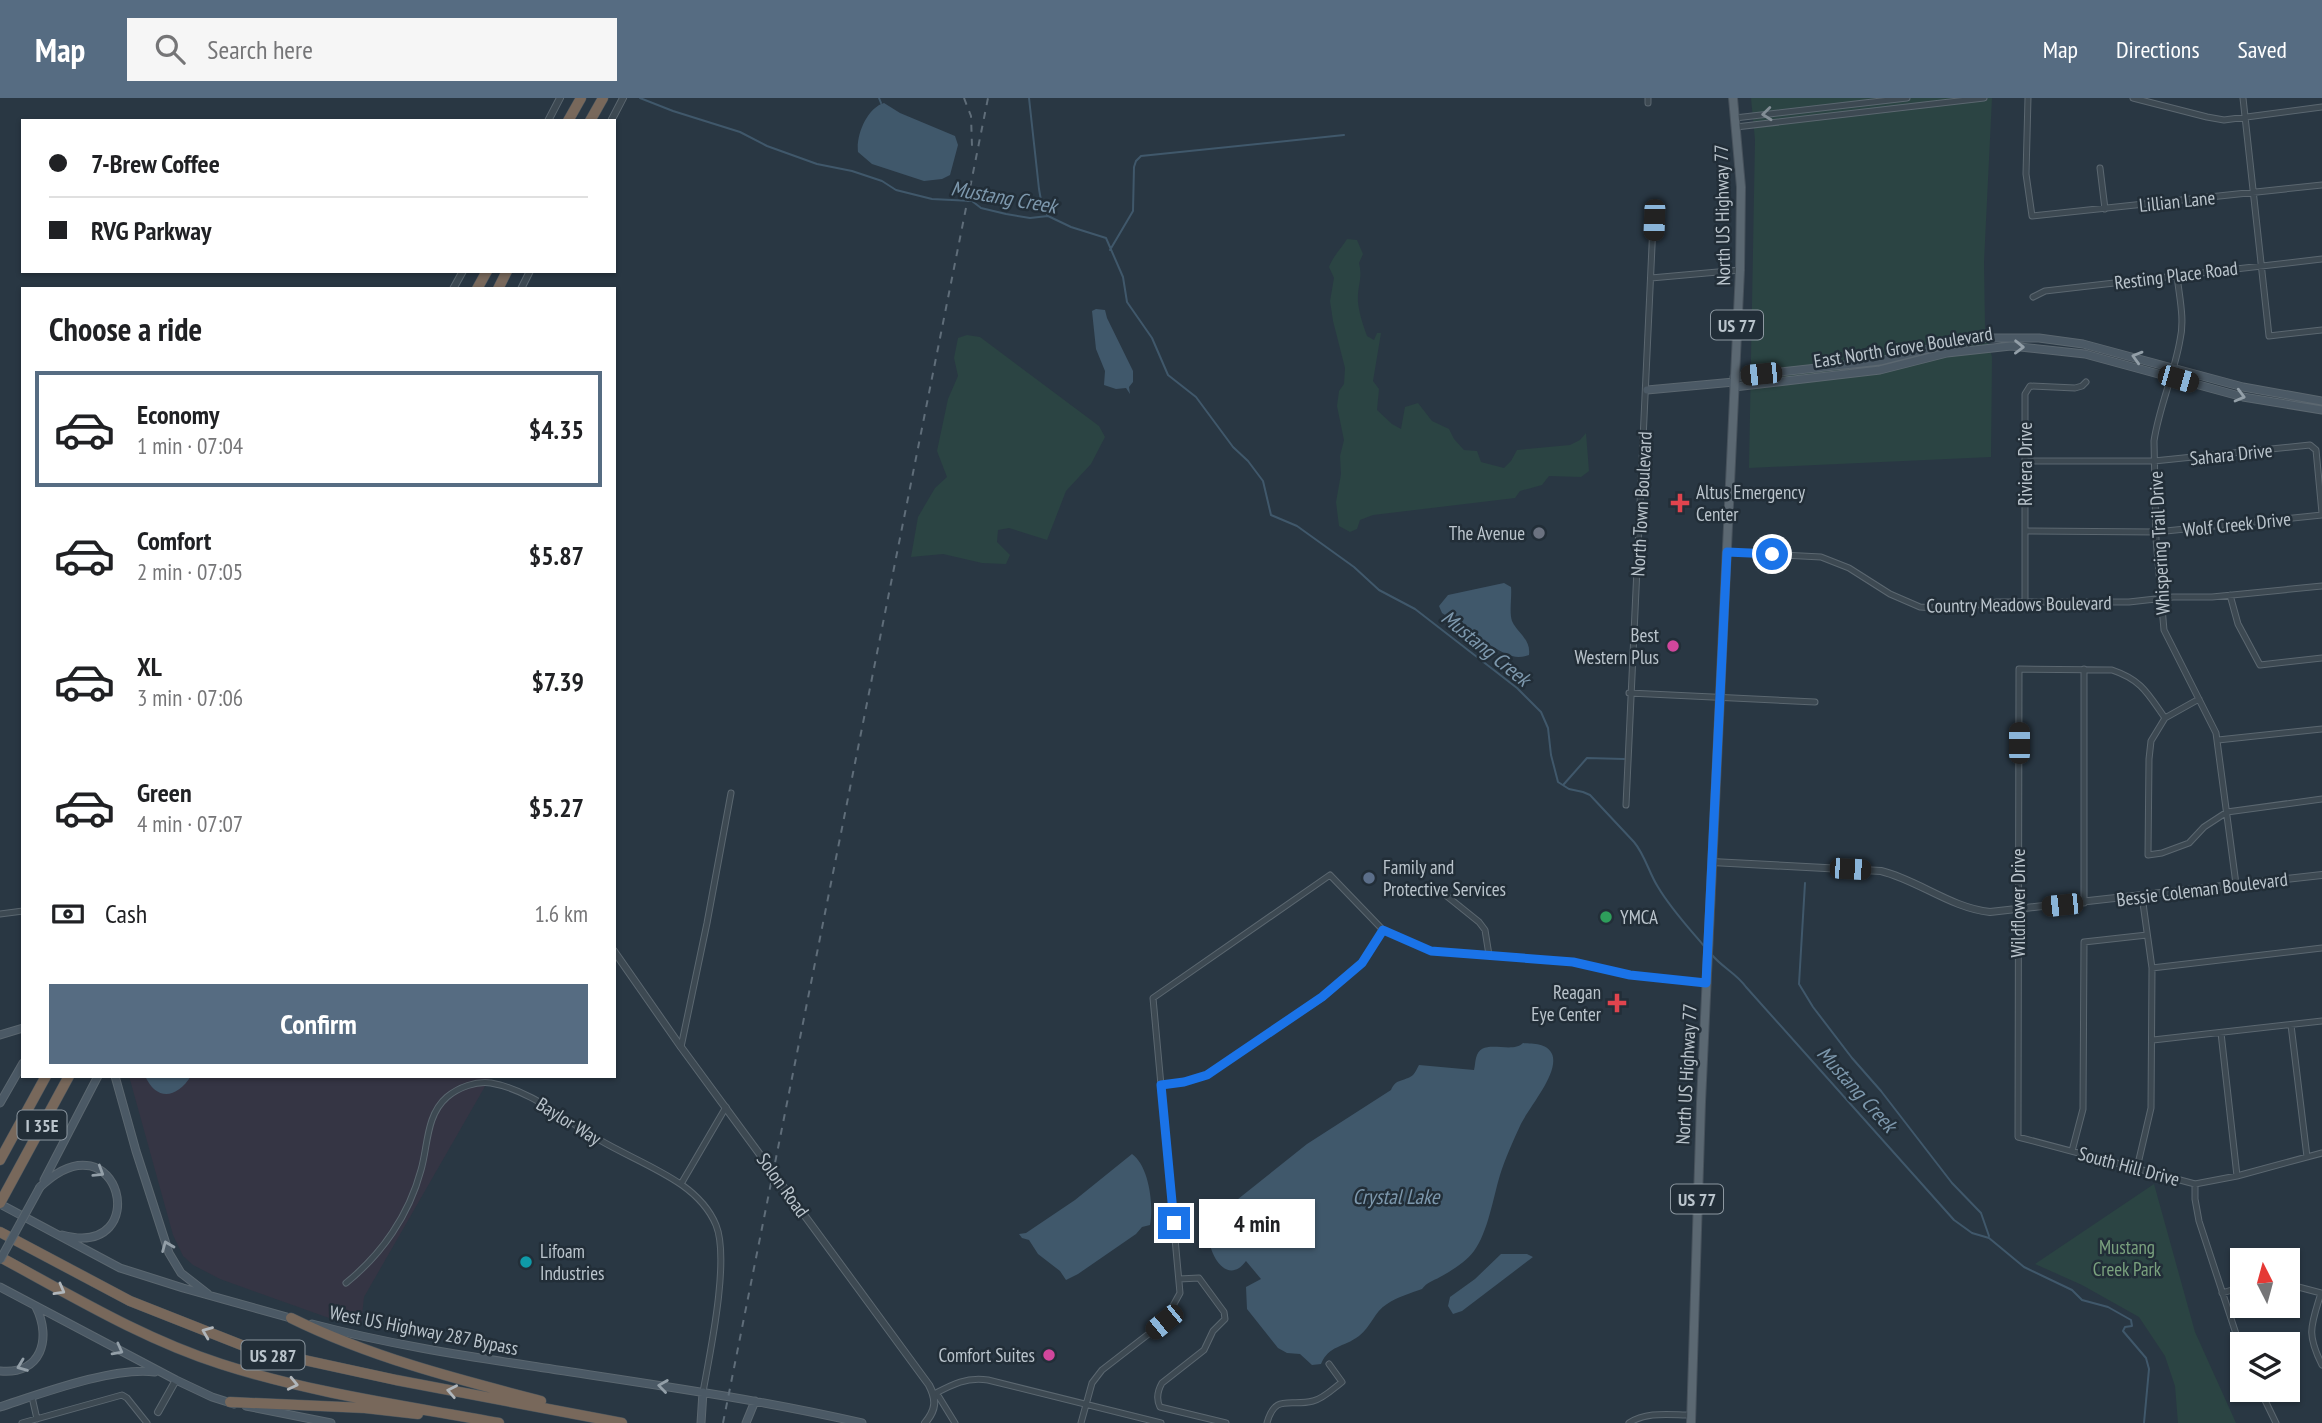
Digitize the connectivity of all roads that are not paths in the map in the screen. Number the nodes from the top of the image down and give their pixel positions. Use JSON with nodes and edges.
{"nodes":[{"id":1,"x":560,"y":98,"type":"edge"},
{"id":2,"x":581,"y":98,"type":"edge"},
{"id":3,"x":603,"y":98,"type":"edge"},
{"id":4,"x":623,"y":98,"type":"edge"},
{"id":5,"x":1733,"y":98,"type":"edge"},
{"id":6,"x":1908,"y":98,"type":"edge"},
{"id":7,"x":1984,"y":98,"type":"edge"},
{"id":8,"x":2028,"y":98,"type":"edge"},
{"id":9,"x":2133,"y":98,"type":"edge"},
{"id":10,"x":2243,"y":98,"type":"edge"},
{"id":11,"x":2314,"y":98,"type":"edge"},
{"id":12,"x":2162,"y":102,"type":"edge"},
{"id":13,"x":2322,"y":107,"type":"edge"},
{"id":14,"x":2315,"y":108,"type":"junction"},
{"id":15,"x":2245,"y":117,"type":"junction"},
{"id":16,"x":549,"y":119,"type":"edge"},
{"id":17,"x":569,"y":119,"type":"edge"},
{"id":18,"x":591,"y":119,"type":"edge"},
{"id":19,"x":612,"y":119,"type":"edge"},
{"id":20,"x":1736,"y":122,"type":"junction"},
{"id":21,"x":2100,"y":168,"type":"dead end"},
{"id":22,"x":2322,"y":185,"type":"edge"},
{"id":23,"x":2252,"y":193,"type":"junction"},
{"id":24,"x":1654,"y":203,"type":"dead end"},
{"id":25,"x":2105,"y":209,"type":"junction"},
{"id":26,"x":2322,"y":259,"type":"edge"},
{"id":27,"x":2261,"y":266,"type":"junction"},
{"id":28,"x":1740,"y":270,"type":"junction"},
{"id":29,"x":2177,"y":275,"type":"junction"},
{"id":30,"x":1651,"y":278,"type":"junction"},
{"id":31,"x":2032,"y":297,"type":"dead end"},
{"id":32,"x":2322,"y":330,"type":"edge"},
{"id":33,"x":2173,"y":368,"type":"junction"},
{"id":34,"x":2170,"y":376,"type":"junction"},
{"id":35,"x":1734,"y":382,"type":"junction"},
{"id":36,"x":2086,"y":382,"type":"dead end"},
{"id":37,"x":1647,"y":390,"type":"junction"},
{"id":38,"x":2322,"y":401,"type":"edge"},
{"id":39,"x":2322,"y":410,"type":"edge"},
{"id":40,"x":2025,"y":461,"type":"junction"},
{"id":41,"x":2154,"y":461,"type":"junction"},
{"id":42,"x":2322,"y":514,"type":"edge"},
{"id":43,"x":2025,"y":531,"type":"junction"},
{"id":44,"x":2156,"y":532,"type":"junction"},
{"id":45,"x":1727,"y":552,"type":"junction"},
{"id":46,"x":2322,"y":586,"type":"edge"},
{"id":47,"x":2230,"y":595,"type":"junction"},
{"id":48,"x":2160,"y":598,"type":"junction"},
{"id":49,"x":2025,"y":602,"type":"junction"},
{"id":50,"x":2322,"y":658,"type":"edge"},
{"id":51,"x":2084,"y":669,"type":"junction"},
{"id":52,"x":1630,"y":693,"type":"junction"},
{"id":53,"x":1719,"y":698,"type":"junction"},
{"id":54,"x":2199,"y":699,"type":"junction"},
{"id":55,"x":1815,"y":702,"type":"dead end"},
{"id":56,"x":2165,"y":718,"type":"junction"},
{"id":57,"x":2322,"y":729,"type":"edge"},
{"id":58,"x":2218,"y":740,"type":"junction"},
{"id":59,"x":731,"y":793,"type":"dead end"},
{"id":60,"x":2322,"y":799,"type":"edge"},
{"id":61,"x":1626,"y":805,"type":"dead end"},
{"id":62,"x":2227,"y":812,"type":"junction"},
{"id":63,"x":1712,"y":862,"type":"junction"},
{"id":64,"x":2322,"y":875,"type":"edge"},
{"id":65,"x":2236,"y":884,"type":"junction"},
{"id":66,"x":1438,"y":889,"type":"dead end"},
{"id":67,"x":2142,"y":896,"type":"junction"},
{"id":68,"x":2084,"y":903,"type":"junction"},
{"id":69,"x":2018,"y":910,"type":"junction"},
{"id":70,"x":21,"y":912,"type":"edge"},
{"id":71,"x":0,"y":914,"type":"edge"},
{"id":72,"x":1383,"y":930,"type":"junction"},
{"id":73,"x":2147,"y":934,"type":"junction"},
{"id":74,"x":2322,"y":948,"type":"edge"},
{"id":75,"x":616,"y":953,"type":"edge"},
{"id":76,"x":1489,"y":954,"type":"junction"},
{"id":77,"x":2152,"y":968,"type":"junction"},
{"id":78,"x":1706,"y":979,"type":"junction"},
{"id":79,"x":2322,"y":1021,"type":"edge"},
{"id":80,"x":2291,"y":1025,"type":"junction"},
{"id":81,"x":21,"y":1029,"type":"edge"},
{"id":82,"x":2221,"y":1033,"type":"junction"},
{"id":83,"x":0,"y":1035,"type":"edge"},
{"id":84,"x":2153,"y":1040,"type":"junction"},
{"id":85,"x":681,"y":1047,"type":"junction"},
{"id":86,"x":21,"y":1066,"type":"edge"},
{"id":87,"x":45,"y":1078,"type":"edge"},
{"id":88,"x":68,"y":1078,"type":"edge"},
{"id":89,"x":97,"y":1078,"type":"edge"},
{"id":90,"x":116,"y":1078,"type":"edge"},
{"id":91,"x":1161,"y":1085,"type":"junction"},
{"id":92,"x":0,"y":1102,"type":"edge"},
{"id":93,"x":726,"y":1107,"type":"junction"},
{"id":94,"x":2018,"y":1137,"type":"joint"},
{"id":95,"x":2072,"y":1151,"type":"junction"},
{"id":96,"x":2322,"y":1153,"type":"edge"},
{"id":97,"x":2307,"y":1157,"type":"junction"},
{"id":98,"x":0,"y":1160,"type":"edge"},
{"id":99,"x":2137,"y":1168,"type":"junction"},
{"id":100,"x":2238,"y":1176,"type":"junction"},
{"id":101,"x":681,"y":1184,"type":"junction"},
{"id":102,"x":2195,"y":1184,"type":"junction"},
{"id":103,"x":40,"y":1187,"type":"junction"},
{"id":104,"x":0,"y":1203,"type":"edge"},
{"id":105,"x":0,"y":1232,"type":"edge"},
{"id":106,"x":52,"y":1232,"type":"junction"},
{"id":107,"x":0,"y":1258,"type":"edge"},
{"id":108,"x":1179,"y":1279,"type":"junction"},
{"id":109,"x":346,"y":1283,"type":"dead end"},
{"id":110,"x":0,"y":1287,"type":"edge"},
{"id":111,"x":2300,"y":1287,"type":"edge"},
{"id":112,"x":2230,"y":1291,"type":"edge"},
{"id":113,"x":2222,"y":1293,"type":"junction"},
{"id":114,"x":2321,"y":1293,"type":"edge"},
{"id":115,"x":211,"y":1296,"type":"junction"},
{"id":116,"x":36,"y":1306,"type":"junction"},
{"id":117,"x":291,"y":1318,"type":"junction"},
{"id":118,"x":2235,"y":1332,"type":"edge"},
{"id":119,"x":1329,"y":1364,"type":"dead end"},
{"id":120,"x":2322,"y":1365,"type":"edge"},
{"id":121,"x":0,"y":1371,"type":"edge"},
{"id":122,"x":162,"y":1373,"type":"junction"},
{"id":123,"x":176,"y":1380,"type":"junction"},
{"id":124,"x":703,"y":1392,"type":"junction"},
{"id":125,"x":934,"y":1394,"type":"junction"},
{"id":126,"x":32,"y":1397,"type":"junction"},
{"id":127,"x":755,"y":1401,"type":"junction"},
{"id":128,"x":230,"y":1402,"type":"junction"},
{"id":129,"x":2266,"y":1402,"type":"edge"},
{"id":130,"x":1086,"y":1404,"type":"junction"},
{"id":131,"x":0,"y":1406,"type":"edge"},
{"id":132,"x":158,"y":1412,"type":"dead end"},
{"id":133,"x":567,"y":1412,"type":"junction"},
{"id":134,"x":37,"y":1419,"type":"junction"},
{"id":135,"x":1691,"y":1419,"type":"edge"},
{"id":136,"x":22,"y":1423,"type":"edge"},
{"id":137,"x":147,"y":1423,"type":"edge"},
{"id":138,"x":331,"y":1423,"type":"edge"},
{"id":139,"x":497,"y":1423,"type":"edge"},
{"id":140,"x":622,"y":1423,"type":"edge"},
{"id":141,"x":701,"y":1423,"type":"edge"},
{"id":142,"x":746,"y":1423,"type":"edge"},
{"id":143,"x":862,"y":1423,"type":"edge"},
{"id":144,"x":925,"y":1423,"type":"edge"},
{"id":145,"x":955,"y":1423,"type":"edge"},
{"id":146,"x":1081,"y":1423,"type":"edge"},
{"id":147,"x":1161,"y":1423,"type":"edge"},
{"id":148,"x":1226,"y":1423,"type":"edge"},
{"id":149,"x":1267,"y":1423,"type":"edge"},
{"id":150,"x":1629,"y":1423,"type":"edge"},
{"id":151,"x":2276,"y":1423,"type":"edge"}],
"edges":[{"from":1,"to":16,"type":"street"},
{"from":2,"to":17,"type":"highway"},
{"from":3,"to":18,"type":"highway"},
{"from":4,"to":19,"type":"street"},
{"from":5,"to":20,"type":"main road","name":"North US Highway 77","number":"US 77"},
{"from":6,"to":20,"type":"street","one_way":true},
{"from":7,"to":20,"type":"street"},
{"from":8,"to":25,"type":"street","name":"Lillian Lane"},
{"from":9,"to":12,"type":"street"},
{"from":10,"to":15,"type":"street"},
{"from":11,"to":14,"type":"street"},
{"from":12,"to":15,"type":"street"},
{"from":13,"to":14,"type":"street"},
{"from":14,"to":15,"type":"street"},
{"from":15,"to":23,"type":"street"},
{"from":20,"to":28,"type":"main road","name":"North US Highway 77","number":"US 77"},
{"from":21,"to":25,"type":"street"},
{"from":22,"to":23,"type":"street","name":"Lillian Lane"},
{"from":23,"to":25,"type":"street","name":"Lillian Lane"},
{"from":23,"to":27,"type":"street"},
{"from":24,"to":30,"type":"street","name":"North Town Boulevard"},
{"from":26,"to":27,"type":"street","name":"Resting Place Road"},
{"from":27,"to":29,"type":"street","name":"Resting Place Road"},
{"from":27,"to":32,"type":"street"},
{"from":28,"to":30,"type":"street"},
{"from":28,"to":35,"type":"main road","name":"North US Highway 77","number":"US 77"},
{"from":29,"to":31,"type":"street","name":"Resting Place Road"},
{"from":29,"to":33,"type":"street","name":"Whispering Trail Drive"},
{"from":30,"to":37,"type":"street","name":"North Town Boulevard"},
{"from":33,"to":34,"type":"street","name":"Whispering Trail Drive"},
{"from":33,"to":35,"type":"main road","name":"East North Grove Boulevard","one_way":true},
{"from":33,"to":38,"type":"main road","name":"East North Grove Boulevard"},
{"from":35,"to":34,"type":"main road","name":"East North Grove Boulevard","one_way":true},
{"from":34,"to":39,"type":"main road","name":"East North Grove Boulevard","one_way":true},
{"from":34,"to":41,"type":"street","name":"Whispering Trail Drive"},
{"from":35,"to":37,"type":"main road"},
{"from":35,"to":45,"type":"main road","name":"North US Highway 77","number":"US 77"},
{"from":36,"to":40,"type":"street","name":"Riviera Drive"},
{"from":37,"to":52,"type":"street","name":"North Town Boulevard"},
{"from":40,"to":41,"type":"street","name":"Sahara Drive"},
{"from":40,"to":43,"type":"street","name":"Riviera Drive"},
{"from":41,"to":42,"type":"street","name":"Sahara Drive"},
{"from":41,"to":44,"type":"street","name":"Whispering Trail Drive"},
{"from":42,"to":44,"type":"street","name":"Wolf Creek Drive"},
{"from":43,"to":44,"type":"street","name":"Wolf Creek Drive"},
{"from":43,"to":49,"type":"street","name":"Riviera Drive"},
{"from":44,"to":48,"type":"street","name":"Whispering Trail Drive"},
{"from":45,"to":49,"type":"street","name":"Country Meadows Boulevard"},
{"from":45,"to":53,"type":"main road","name":"North US Highway 77","number":"US 77"},
{"from":46,"to":47,"type":"street","name":"Country Meadows Boulevard"},
{"from":47,"to":48,"type":"street","name":"Country Meadows Boulevard"},
{"from":47,"to":50,"type":"street"},
{"from":48,"to":49,"type":"street","name":"Country Meadows Boulevard"},
{"from":48,"to":54,"type":"street","name":"Whispering Trail Drive"},
{"from":51,"to":56,"type":"street"},
{"from":51,"to":68,"type":"street"},
{"from":51,"to":69,"type":"street","name":"Wildflower Drive"},
{"from":52,"to":53,"type":"street"},
{"from":52,"to":61,"type":"street","name":"North Town Boulevard"},
{"from":53,"to":55,"type":"street"},
{"from":53,"to":63,"type":"main road","name":"North US Highway 77","number":"US 77"},
{"from":54,"to":56,"type":"street"},
{"from":54,"to":58,"type":"street","name":"Whispering Trail Drive"},
{"from":56,"to":62,"type":"street"},
{"from":57,"to":58,"type":"street"},
{"from":58,"to":62,"type":"street","name":"Whispering Trail Drive"},
{"from":59,"to":85,"type":"street"},
{"from":60,"to":62,"type":"street"},
{"from":62,"to":65,"type":"street","name":"Whispering Trail Drive"},
{"from":63,"to":69,"type":"street","name":"Bessie Coleman Boulevard"},
{"from":63,"to":78,"type":"main road","name":"North US Highway 77","number":"US 77"},
{"from":64,"to":65,"type":"street","name":"Bessie Coleman Boulevard"},
{"from":65,"to":67,"type":"street","name":"Bessie Coleman Boulevard"},
{"from":66,"to":76,"type":"street"},
{"from":67,"to":68,"type":"street","name":"Bessie Coleman Boulevard"},
{"from":67,"to":73,"type":"street"},
{"from":68,"to":69,"type":"street","name":"Bessie Coleman Boulevard"},
{"from":69,"to":94,"type":"street","name":"Wildflower Drive"},
{"from":70,"to":71,"type":"street"},
{"from":72,"to":76,"type":"street"},
{"from":72,"to":91,"type":"street"},
{"from":72,"to":91,"type":"street"},
{"from":73,"to":77,"type":"street"},
{"from":73,"to":95,"type":"street"},
{"from":74,"to":77,"type":"street"},
{"from":75,"to":85,"type":"street","name":"Solon Road"},
{"from":76,"to":78,"type":"street"},
{"from":77,"to":84,"type":"street"},
{"from":78,"to":135,"type":"main road","name":"North US Highway 77","number":"US 77"},
{"from":79,"to":80,"type":"street"},
{"from":80,"to":82,"type":"street"},
{"from":80,"to":97,"type":"street"},
{"from":81,"to":83,"type":"main road"},
{"from":82,"to":84,"type":"street"},
{"from":82,"to":100,"type":"street"},
{"from":84,"to":99,"type":"street"},
{"from":85,"to":93,"type":"street","name":"Solon Road"},
{"from":86,"to":92,"type":"main road"},
{"from":87,"to":98,"type":"highway","number":"I 35E"},
{"from":88,"to":104,"type":"highway","number":"I 35E"},
{"from":89,"to":103,"type":"main road"},
{"from":115,"to":90,"type":"main road","one_way":true},
{"from":91,"to":108,"type":"street"},
{"from":93,"to":101,"type":"street"},
{"from":93,"to":125,"type":"street","name":"Solon Road"},
{"from":94,"to":95,"type":"street","name":"South Hill Drive"},
{"from":95,"to":99,"type":"street","name":"South Hill Drive"},
{"from":96,"to":97,"type":"street","name":"South Hill Drive"},
{"from":97,"to":100,"type":"street","name":"South Hill Drive"},
{"from":99,"to":102,"type":"street","name":"South Hill Drive"},
{"from":100,"to":102,"type":"street","name":"South Hill Drive"},
{"from":101,"to":109,"type":"street","name":"Baylor Way"},
{"from":101,"to":124,"type":"street","name":"Baylor Way"},
{"from":102,"to":113,"type":"street"},
{"from":103,"to":106,"type":"main road","one_way":true},
{"from":103,"to":107,"type":"main road","bridge":true},
{"from":104,"to":106,"type":"main road","name":"West US Highway 287 Bypass"},
{"from":133,"to":105,"type":"highway","number":"US 287","one_way":true},
{"from":106,"to":115,"type":"main road","name":"West US Highway 287 Bypass"},
{"from":107,"to":139,"type":"highway","number":"US 287","one_way":true},
{"from":108,"to":130,"type":"street"},
{"from":108,"to":148,"type":"street"},
{"from":110,"to":116,"type":"main road"},
{"from":111,"to":114,"type":"street"},
{"from":112,"to":113,"type":"street"},
{"from":113,"to":118,"type":"street"},
{"from":114,"to":120,"type":"street"},
{"from":115,"to":117,"type":"main road","name":"West US Highway 287 Bypass"},
{"from":116,"to":121,"type":"main road","one_way":true},
{"from":116,"to":122,"type":"main road","one_way":true},
{"from":124,"to":117,"type":"main road","name":"West US Highway 287 Bypass","one_way":true},
{"from":117,"to":133,"type":"highway"},
{"from":119,"to":149,"type":"street"},
{"from":122,"to":123,"type":"main road"},
{"from":122,"to":126,"type":"main road"},
{"from":123,"to":128,"type":"main road"},
{"from":123,"to":132,"type":"street"},
{"from":124,"to":127,"type":"main road","name":"West US Highway 287 Bypass"},
{"from":124,"to":141,"type":"main road"},
{"from":125,"to":130,"type":"street"},
{"from":125,"to":144,"type":"street"},
{"from":125,"to":145,"type":"street"},
{"from":126,"to":131,"type":"main road"},
{"from":126,"to":134,"type":"street"},
{"from":127,"to":142,"type":"main road"},
{"from":127,"to":143,"type":"main road","name":"West US Highway 287 Bypass"},
{"from":128,"to":138,"type":"main road"},
{"from":128,"to":139,"type":"highway"},
{"from":129,"to":151,"type":"street"},
{"from":130,"to":146,"type":"street"},
{"from":130,"to":147,"type":"street"},
{"from":133,"to":140,"type":"highway","number":"US 287"},
{"from":134,"to":136,"type":"street"},
{"from":134,"to":137,"type":"street"},
{"from":135,"to":150,"type":"street"}]}
